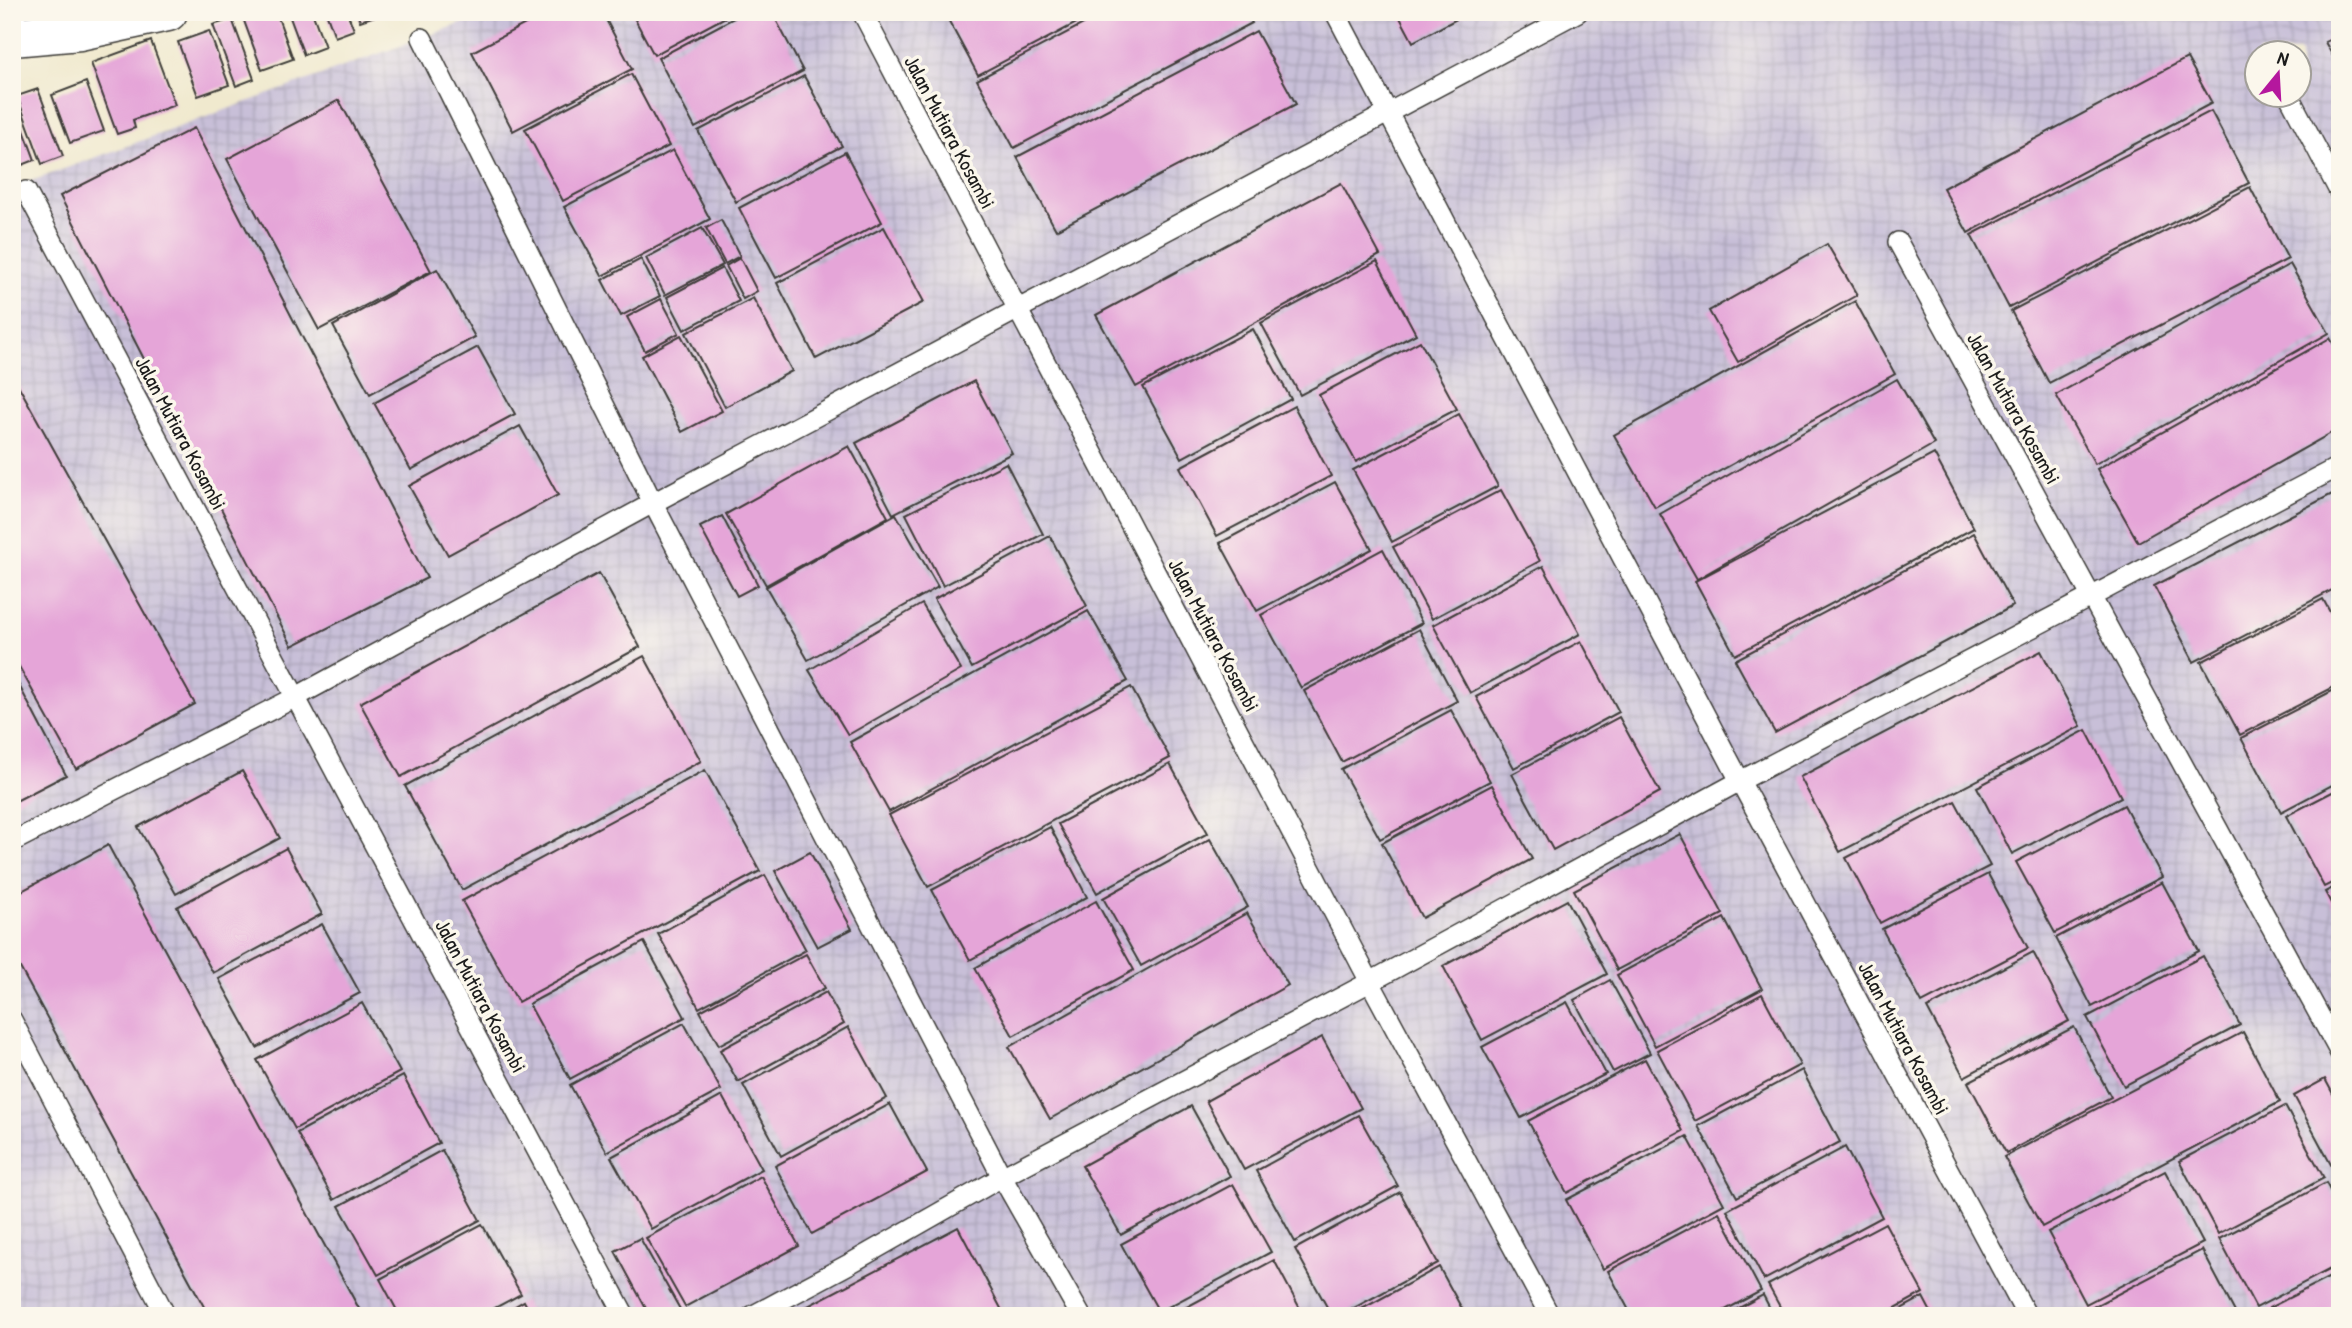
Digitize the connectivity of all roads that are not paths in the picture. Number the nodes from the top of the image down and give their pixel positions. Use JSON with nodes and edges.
{"nodes":[{"id":1,"x":168,"y":12,"type":"edge"},
{"id":2,"x":862,"y":12,"type":"edge"},
{"id":3,"x":1335,"y":12,"type":"edge"},
{"id":4,"x":1578,"y":12,"type":"edge"},
{"id":5,"x":12,"y":37,"type":"edge"},
{"id":6,"x":422,"y":38,"type":"dead end"},
{"id":7,"x":2295,"y":108,"type":"edge"},
{"id":8,"x":1390,"y":114,"type":"junction"},
{"id":9,"x":26,"y":191,"type":"dead end"},
{"id":10,"x":2340,"y":193,"type":"edge"},
{"id":11,"x":1898,"y":242,"type":"dead end"},
{"id":12,"x":1017,"y":309,"type":"junction"},
{"id":13,"x":2340,"y":466,"type":"edge"},
{"id":14,"x":653,"y":503,"type":"junction"},
{"id":15,"x":2091,"y":595,"type":"junction"},
{"id":16,"x":296,"y":697,"type":"junction"},
{"id":17,"x":1741,"y":781,"type":"junction"},
{"id":18,"x":12,"y":842,"type":"edge"},
{"id":19,"x":1370,"y":982,"type":"junction"},
{"id":20,"x":12,"y":1020,"type":"edge"},
{"id":21,"x":2340,"y":1053,"type":"edge"},
{"id":22,"x":1002,"y":1177,"type":"junction"},
{"id":23,"x":166,"y":1316,"type":"edge"},
{"id":24,"x":625,"y":1316,"type":"edge"},
{"id":25,"x":752,"y":1316,"type":"edge"},
{"id":26,"x":1081,"y":1316,"type":"edge"},
{"id":27,"x":1550,"y":1316,"type":"edge"},
{"id":28,"x":2027,"y":1316,"type":"edge"}],
"edges":[{"from":1,"to":5,"type":"street"},
{"from":2,"to":12,"type":"lane","name":"Jalan Mutiara Kosambi"},
{"from":3,"to":8,"type":"lane","name":"Jalan Mutiara Kosambi"},
{"from":4,"to":8,"type":"lane"},
{"from":6,"to":14,"type":"lane"},
{"from":7,"to":10,"type":"lane"},
{"from":8,"to":12,"type":"lane"},
{"from":8,"to":17,"type":"lane","name":"Jalan Mutiara Kosambi"},
{"from":9,"to":16,"type":"lane","name":"Jalan Mutiara Kosambi"},
{"from":11,"to":15,"type":"lane","name":"Jalan Mutiara Kosambi"},
{"from":12,"to":14,"type":"lane"},
{"from":12,"to":19,"type":"lane","name":"Jalan Mutiara Kosambi"},
{"from":13,"to":15,"type":"lane"},
{"from":14,"to":16,"type":"lane"},
{"from":14,"to":22,"type":"lane"},
{"from":15,"to":17,"type":"lane"},
{"from":15,"to":21,"type":"lane","name":"Jalan Mutiara Kosambi"},
{"from":16,"to":18,"type":"lane"},
{"from":16,"to":24,"type":"lane","name":"Jalan Mutiara Kosambi"},
{"from":17,"to":19,"type":"lane"},
{"from":17,"to":28,"type":"lane","name":"Jalan Mutiara Kosambi"},
{"from":19,"to":22,"type":"lane"},
{"from":19,"to":27,"type":"lane","name":"Jalan Mutiara Kosambi"},
{"from":20,"to":23,"type":"lane"},
{"from":22,"to":25,"type":"lane"},
{"from":22,"to":26,"type":"lane"}]}
